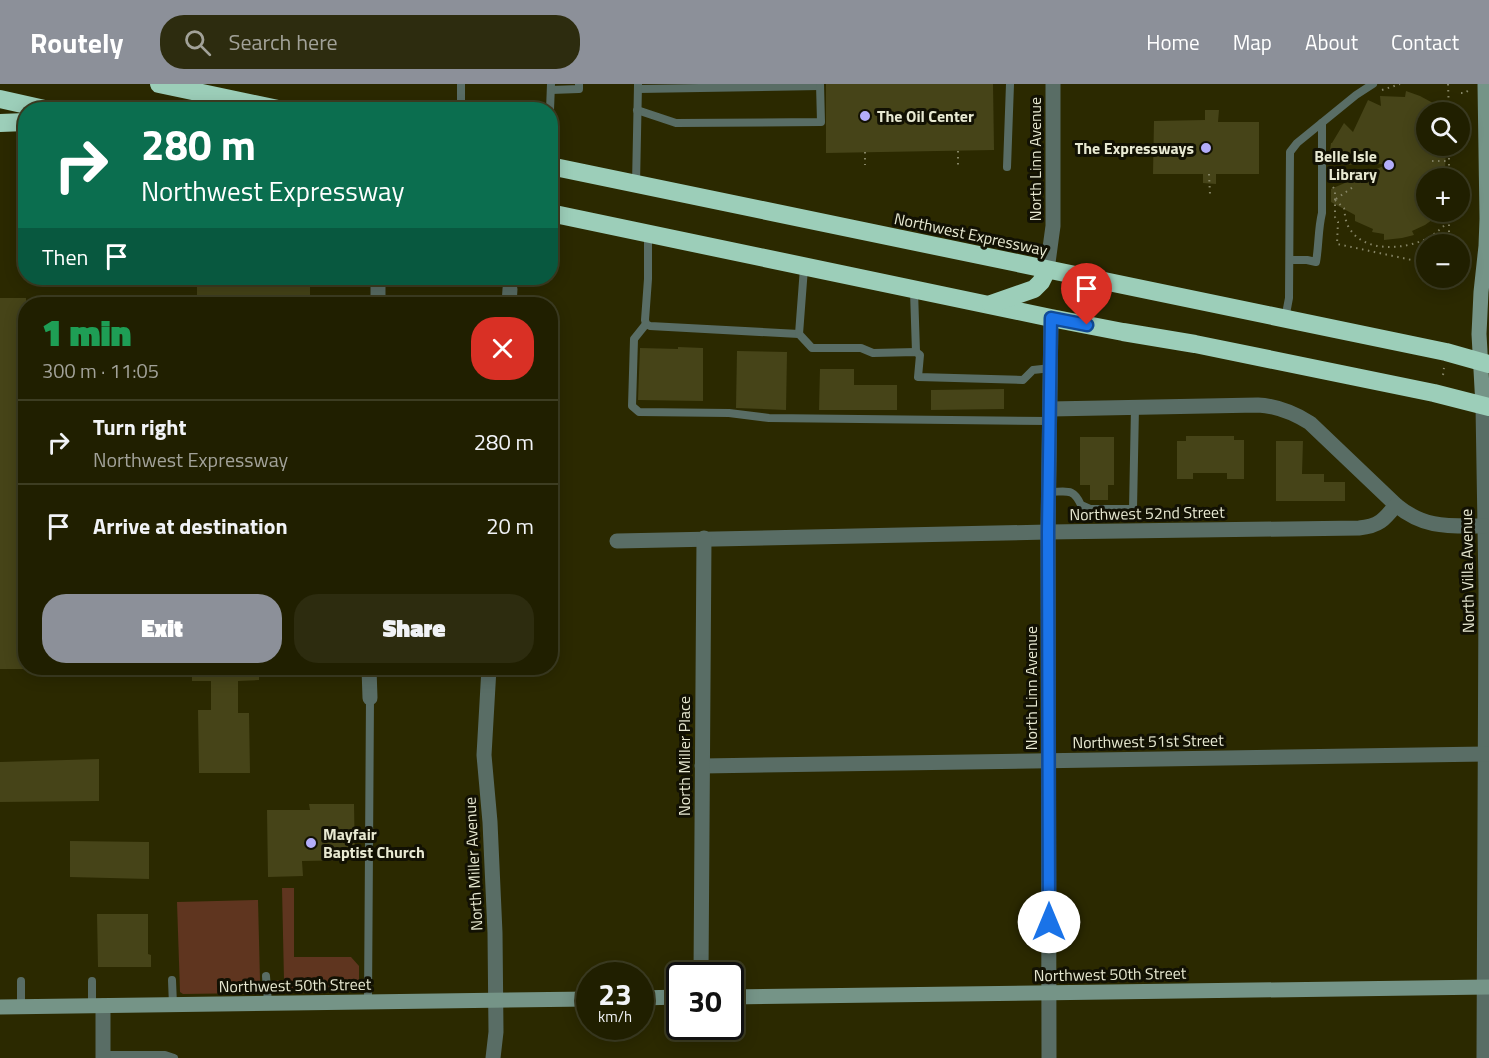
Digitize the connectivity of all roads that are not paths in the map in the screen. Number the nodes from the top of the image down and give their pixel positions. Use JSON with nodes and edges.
{"nodes":[{"id":1,"x":159,"y":84,"type":"edge"},
{"id":2,"x":461,"y":84,"type":"edge"},
{"id":3,"x":579,"y":84,"type":"edge"},
{"id":4,"x":1010,"y":84,"type":"edge"},
{"id":5,"x":1053,"y":84,"type":"edge"},
{"id":6,"x":1373,"y":84,"type":"edge"},
{"id":7,"x":1485,"y":84,"type":"edge"},
{"id":8,"x":820,"y":85,"type":"edge"},
{"id":9,"x":551,"y":87,"type":"edge"},
{"id":10,"x":638,"y":87,"type":"edge"},
{"id":11,"x":0,"y":99,"type":"edge"},
{"id":12,"x":245,"y":102,"type":"edge"},
{"id":13,"x":461,"y":102,"type":"edge"},
{"id":14,"x":550,"y":102,"type":"edge"},
{"id":15,"x":18,"y":103,"type":"edge"},
{"id":16,"x":637,"y":110,"type":"junction"},
{"id":17,"x":18,"y":122,"type":"edge"},
{"id":18,"x":0,"y":123,"type":"edge"},
{"id":19,"x":1322,"y":123,"type":"junction"},
{"id":20,"x":1007,"y":167,"type":"dead end"},
{"id":21,"x":558,"y":168,"type":"edge"},
{"id":22,"x":636,"y":185,"type":"junction"},
{"id":23,"x":558,"y":215,"type":"edge"},
{"id":24,"x":1488,"y":219,"type":"edge"},
{"id":25,"x":648,"y":234,"type":"junction"},
{"id":26,"x":1290,"y":260,"type":"junction"},
{"id":27,"x":804,"y":266,"type":"junction"},
{"id":28,"x":1047,"y":270,"type":"junction"},
{"id":29,"x":510,"y":289,"type":"dead end"},
{"id":30,"x":914,"y":289,"type":"junction"},
{"id":31,"x":509,"y":297,"type":"edge"},
{"id":32,"x":989,"y":305,"type":"junction"},
{"id":33,"x":1051,"y":318,"type":"junction"},
{"id":34,"x":1285,"y":319,"type":"junction"},
{"id":35,"x":646,"y":324,"type":"junction"},
{"id":36,"x":799,"y":334,"type":"junction"},
{"id":37,"x":916,"y":352,"type":"junction"},
{"id":38,"x":1485,"y":363,"type":"edge"},
{"id":39,"x":1051,"y":368,"type":"junction"},
{"id":40,"x":1486,"y":406,"type":"edge"},
{"id":41,"x":1135,"y":407,"type":"junction"},
{"id":42,"x":1050,"y":415,"type":"junction"},
{"id":43,"x":1049,"y":492,"type":"junction"},
{"id":44,"x":1396,"y":506,"type":"junction"},
{"id":45,"x":1485,"y":526,"type":"junction"},
{"id":46,"x":1048,"y":532,"type":"junction"},
{"id":47,"x":704,"y":538,"type":"junction"},
{"id":48,"x":617,"y":541,"type":"dead end"},
{"id":49,"x":1488,"y":588,"type":"edge"},
{"id":50,"x":369,"y":675,"type":"edge"},
{"id":51,"x":489,"y":675,"type":"edge"},
{"id":52,"x":370,"y":698,"type":"joint"},
{"id":53,"x":1486,"y":754,"type":"junction"},
{"id":54,"x":1050,"y":760,"type":"junction"},
{"id":55,"x":702,"y":766,"type":"junction"},
{"id":56,"x":1487,"y":788,"type":"edge"},
{"id":57,"x":701,"y":962,"type":"edge"},
{"id":58,"x":266,"y":976,"type":"dead end"},
{"id":59,"x":172,"y":980,"type":"dead end"},
{"id":60,"x":21,"y":981,"type":"dead end"},
{"id":61,"x":92,"y":981,"type":"dead end"},
{"id":62,"x":1487,"y":987,"type":"edge"},
{"id":63,"x":1049,"y":992,"type":"junction"},
{"id":64,"x":744,"y":997,"type":"edge"},
{"id":65,"x":576,"y":999,"type":"edge"},
{"id":66,"x":496,"y":1000,"type":"junction"},
{"id":67,"x":368,"y":1002,"type":"junction"},
{"id":68,"x":268,"y":1003,"type":"junction"},
{"id":69,"x":173,"y":1005,"type":"junction"},
{"id":70,"x":21,"y":1006,"type":"junction"},
{"id":71,"x":98,"y":1006,"type":"junction"},
{"id":72,"x":0,"y":1007,"type":"edge"},
{"id":73,"x":103,"y":1057,"type":"edge"},
{"id":74,"x":174,"y":1058,"type":"edge"},
{"id":75,"x":493,"y":1058,"type":"edge"},
{"id":76,"x":1050,"y":1058,"type":"edge"},
{"id":77,"x":1484,"y":1058,"type":"edge"}],
"edges":[{"from":1,"to":12,"type":"highway"},
{"from":2,"to":13,"type":"lane"},
{"from":3,"to":9,"type":"lane"},
{"from":4,"to":20,"type":"lane"},
{"from":5,"to":28,"type":"street","name":"North Linn Avenue"},
{"from":6,"to":19,"type":"lane"},
{"from":7,"to":24,"type":"street","name":"North Villa Avenue"},
{"from":8,"to":10,"type":"lane"},
{"from":8,"to":16,"type":"lane"},
{"from":9,"to":14,"type":"lane"},
{"from":10,"to":16,"type":"lane"},
{"from":11,"to":15,"type":"highway"},
{"from":16,"to":22,"type":"lane"},
{"from":17,"to":18,"type":"highway"},
{"from":19,"to":26,"type":"lane"},
{"from":19,"to":26,"type":"lane"},
{"from":21,"to":22,"type":"highway","name":"Northwest Expressway"},
{"from":22,"to":28,"type":"highway","name":"Northwest Expressway"},
{"from":23,"to":25,"type":"highway"},
{"from":24,"to":38,"type":"street","name":"North Villa Avenue"},
{"from":25,"to":27,"type":"highway"},
{"from":25,"to":35,"type":"lane"},
{"from":26,"to":34,"type":"lane"},
{"from":27,"to":30,"type":"highway"},
{"from":27,"to":36,"type":"lane"},
{"from":28,"to":32,"type":"highway"},
{"from":28,"to":34,"type":"highway","name":"Northwest Expressway"},
{"from":29,"to":31,"type":"street"},
{"from":30,"to":32,"type":"highway"},
{"from":30,"to":37,"type":"lane"},
{"from":32,"to":33,"type":"highway"},
{"from":33,"to":39,"type":"street","name":"North Linn Avenue"},
{"from":33,"to":40,"type":"highway"},
{"from":34,"to":38,"type":"highway","name":"Northwest Expressway"},
{"from":35,"to":36,"type":"lane"},
{"from":35,"to":42,"type":"lane"},
{"from":36,"to":37,"type":"lane"},
{"from":37,"to":39,"type":"lane"},
{"from":38,"to":40,"type":"street","name":"North Villa Avenue"},
{"from":39,"to":42,"type":"street","name":"North Linn Avenue"},
{"from":40,"to":45,"type":"street","name":"North Villa Avenue"},
{"from":41,"to":42,"type":"street"},
{"from":41,"to":43,"type":"lane"},
{"from":41,"to":44,"type":"street"},
{"from":42,"to":43,"type":"street","name":"North Linn Avenue"},
{"from":43,"to":46,"type":"street","name":"North Linn Avenue"},
{"from":44,"to":45,"type":"street"},
{"from":44,"to":46,"type":"street","name":"Northwest 52nd Street"},
{"from":45,"to":49,"type":"street","name":"North Villa Avenue"},
{"from":46,"to":47,"type":"street","name":"Northwest 52nd Street"},
{"from":46,"to":54,"type":"street","name":"North Linn Avenue"},
{"from":47,"to":48,"type":"street","name":"Northwest 52nd Street"},
{"from":47,"to":55,"type":"street","name":"North Miller Place"},
{"from":49,"to":53,"type":"street","name":"North Villa Avenue"},
{"from":50,"to":52,"type":"street"},
{"from":51,"to":66,"type":"street","name":"North Miller Avenue"},
{"from":52,"to":67,"type":"lane"},
{"from":53,"to":54,"type":"street","name":"Northwest 51st Street"},
{"from":53,"to":56,"type":"street","name":"North Villa Avenue"},
{"from":54,"to":55,"type":"street","name":"Northwest 51st Street"},
{"from":54,"to":63,"type":"street","name":"North Linn Avenue"},
{"from":55,"to":57,"type":"street","name":"North Miller Place"},
{"from":56,"to":62,"type":"street","name":"North Villa Avenue"},
{"from":58,"to":68,"type":"lane"},
{"from":59,"to":69,"type":"lane"},
{"from":60,"to":70,"type":"lane"},
{"from":61,"to":71,"type":"lane"},
{"from":62,"to":63,"type":"street","name":"Northwest 50th Street"},
{"from":62,"to":77,"type":"street","name":"North Villa Avenue"},
{"from":63,"to":64,"type":"street","name":"Northwest 50th Street"},
{"from":63,"to":76,"type":"street","name":"North Linn Avenue"},
{"from":65,"to":66,"type":"street","name":"Northwest 50th Street"},
{"from":66,"to":67,"type":"street","name":"Northwest 50th Street"},
{"from":66,"to":75,"type":"street","name":"North Miller Avenue"},
{"from":67,"to":68,"type":"street","name":"Northwest 50th Street"},
{"from":68,"to":69,"type":"street","name":"Northwest 50th Street"},
{"from":69,"to":71,"type":"street","name":"Northwest 50th Street"},
{"from":70,"to":71,"type":"street","name":"Northwest 50th Street"},
{"from":70,"to":72,"type":"street","name":"Northwest 50th Street"},
{"from":71,"to":73,"type":"street"},
{"from":73,"to":74,"type":"lane"}]}
